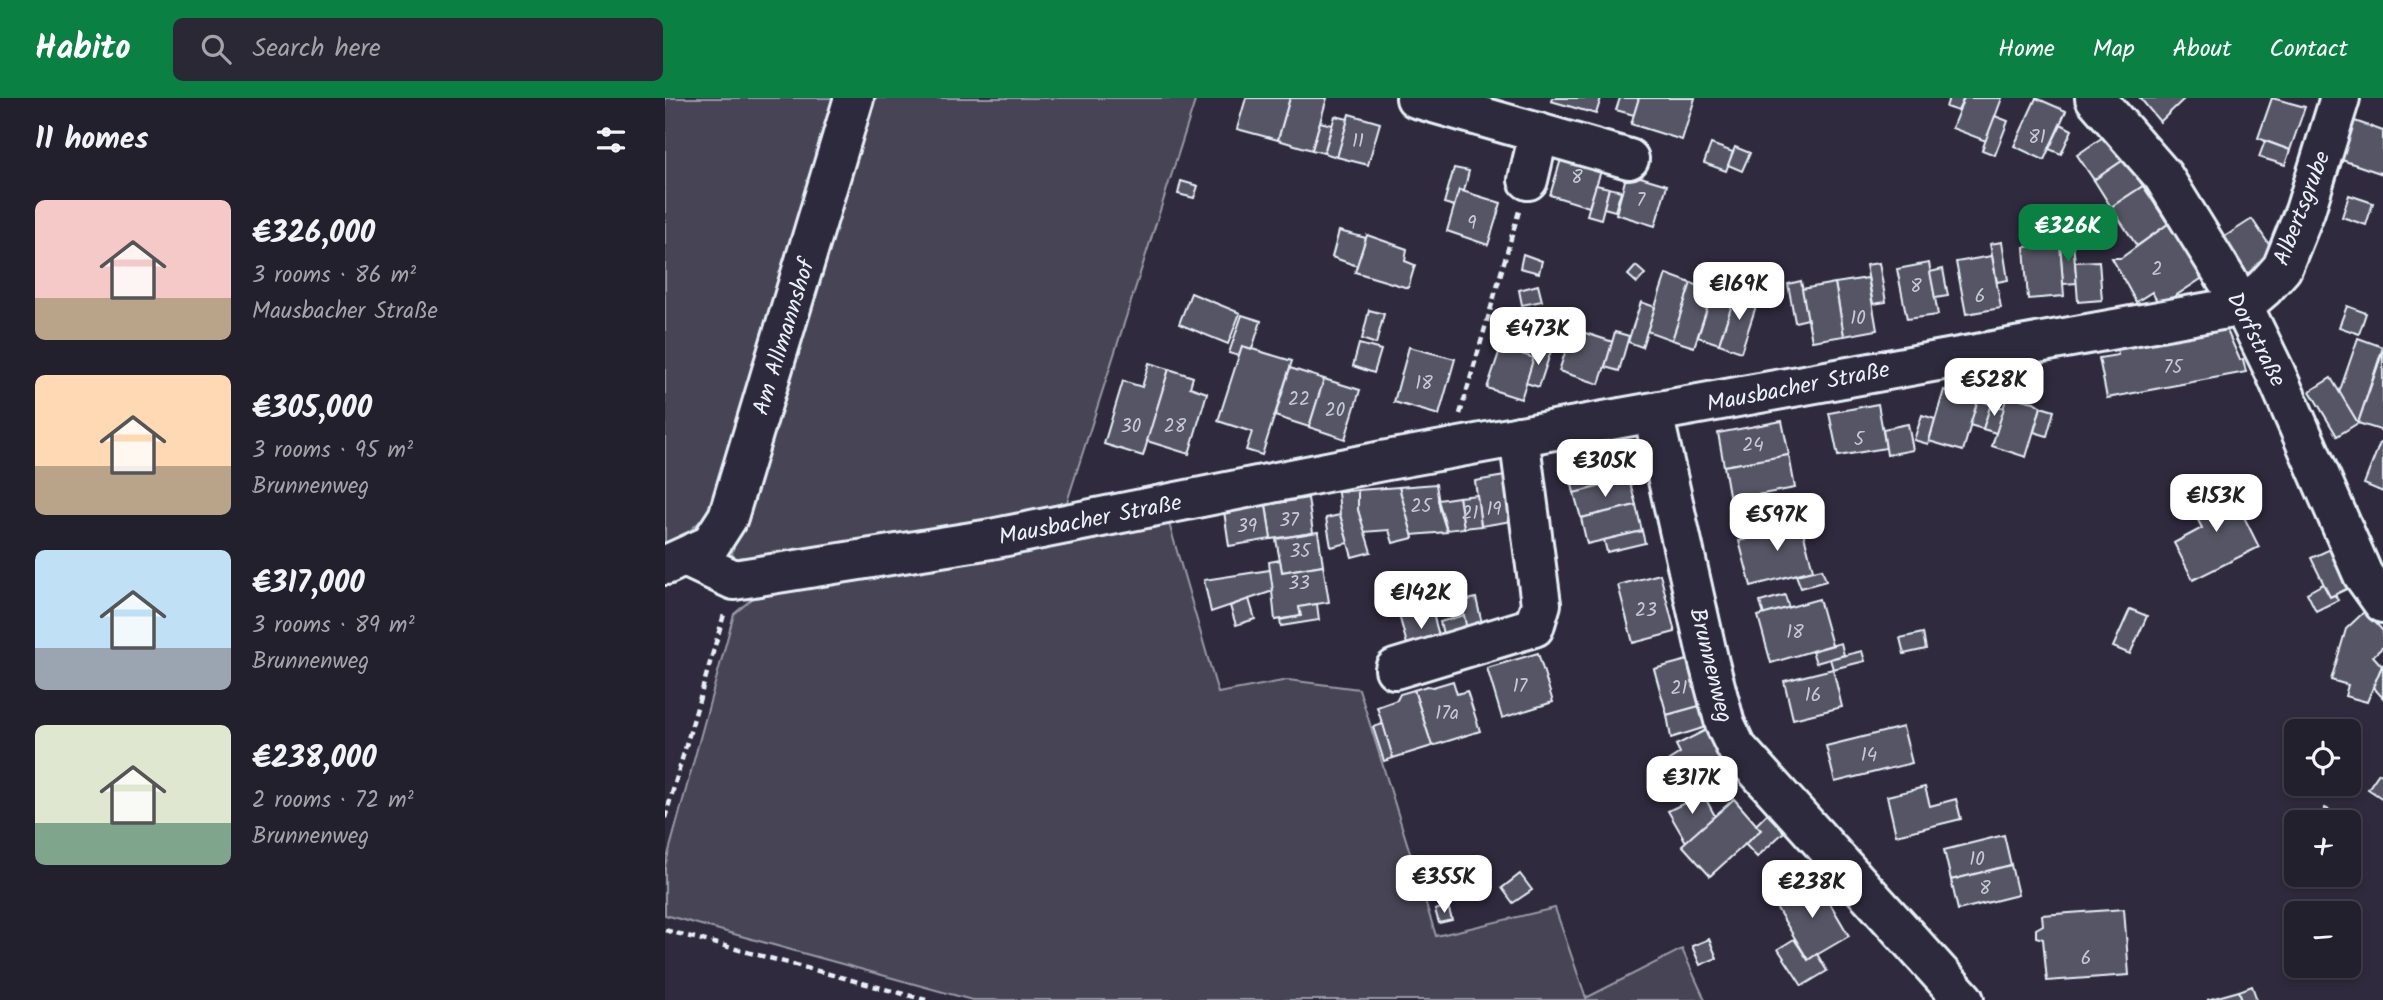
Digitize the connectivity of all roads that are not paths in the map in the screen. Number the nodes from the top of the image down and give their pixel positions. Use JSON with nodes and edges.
{"nodes":[{"id":1,"x":854,"y":98,"type":"edge"},
{"id":2,"x":1416,"y":98,"type":"edge"},
{"id":3,"x":2095,"y":98,"type":"edge"},
{"id":4,"x":2340,"y":98,"type":"edge"},
{"id":5,"x":1539,"y":133,"type":"junction"},
{"id":6,"x":1629,"y":159,"type":"dead end"},
{"id":7,"x":1528,"y":180,"type":"road end"},
{"id":8,"x":2243,"y":306,"type":"junction"},
{"id":9,"x":1653,"y":413,"type":"junction"},
{"id":10,"x":1519,"y":436,"type":"junction"},
{"id":11,"x":675,"y":561,"type":"edge"},
{"id":12,"x":2383,"y":603,"type":"edge"},
{"id":13,"x":1395,"y":669,"type":"dead end"},
{"id":14,"x":1964,"y":1000,"type":"edge"}],
"edges":[{"from":1,"to":11,"type":"street","name":"Am Allmannshof"},
{"from":2,"to":5,"type":"street"},
{"from":3,"to":8,"type":"street","name":"Dorfstraße"},
{"from":4,"to":8,"type":"street","name":"Albertsgrube"},
{"from":5,"to":6,"type":"street"},
{"from":5,"to":7,"type":"street"},
{"from":8,"to":9,"type":"street","name":"Mausbacher Straße"},
{"from":8,"to":12,"type":"street","name":"Dorfstraße"},
{"from":9,"to":10,"type":"street","name":"Mausbacher Straße"},
{"from":9,"to":14,"type":"street","name":"Brunnenweg"},
{"from":10,"to":11,"type":"street","name":"Mausbacher Straße"},
{"from":10,"to":13,"type":"street"}]}
